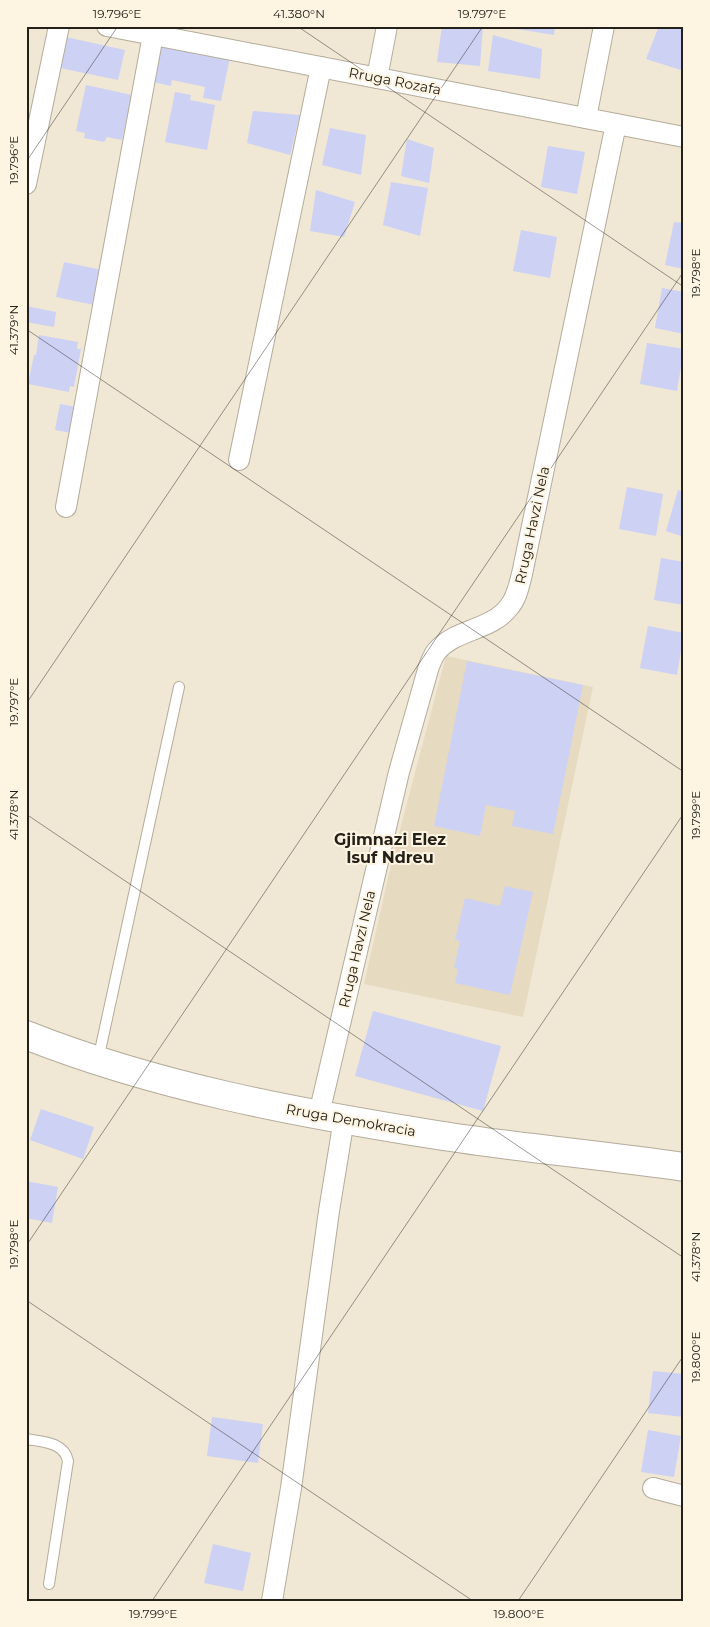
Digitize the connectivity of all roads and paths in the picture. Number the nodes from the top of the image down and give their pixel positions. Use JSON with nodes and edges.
{"nodes":[{"id":1,"x":59,"y":26,"type":"edge"},
{"id":2,"x":107,"y":26,"type":"edge"},
{"id":3,"x":387,"y":26,"type":"edge"},
{"id":4,"x":604,"y":26,"type":"edge"},
{"id":5,"x":189,"y":34,"type":"edge"},
{"id":6,"x":153,"y":35,"type":"junction"},
{"id":7,"x":321,"y":67,"type":"junction"},
{"id":8,"x":377,"y":78,"type":"junction"},
{"id":9,"x":586,"y":118,"type":"junction"},
{"id":10,"x":616,"y":124,"type":"junction"},
{"id":11,"x":684,"y":137,"type":"edge"},
{"id":12,"x":26,"y":184,"type":"edge"},
{"id":13,"x":239,"y":460,"type":"dead end"},
{"id":14,"x":66,"y":507,"type":"dead end"},
{"id":15,"x":179,"y":687,"type":"dead end"},
{"id":16,"x":26,"y":1035,"type":"edge"},
{"id":17,"x":98,"y":1061,"type":"junction"},
{"id":18,"x":331,"y":1116,"type":"junction"},
{"id":19,"x":684,"y":1167,"type":"edge"},
{"id":20,"x":26,"y":1439,"type":"edge"},
{"id":21,"x":653,"y":1488,"type":"dead end"},
{"id":22,"x":684,"y":1496,"type":"edge"},
{"id":23,"x":49,"y":1584,"type":"dead end"},
{"id":24,"x":272,"y":1601,"type":"edge"}],
"edges":[{"from":1,"to":12,"type":"street"},
{"from":2,"to":6,"type":"street","name":"Rruga Rozafa"},
{"from":3,"to":8,"type":"street"},
{"from":4,"to":9,"type":"street"},
{"from":5,"to":6,"type":"street","name":"Rruga Rozafa"},
{"from":5,"to":7,"type":"street","name":"Rruga Rozafa"},
{"from":6,"to":14,"type":"street"},
{"from":7,"to":8,"type":"street","name":"Rruga Rozafa"},
{"from":7,"to":13,"type":"street"},
{"from":8,"to":9,"type":"street","name":"Rruga Rozafa"},
{"from":9,"to":10,"type":"street","name":"Rruga Rozafa"},
{"from":10,"to":11,"type":"street","name":"Rruga Rozafa"},
{"from":10,"to":18,"type":"street","name":"Rruga Havzi Nela"},
{"from":15,"to":17,"type":"lane"},
{"from":16,"to":17,"type":"main road","name":"Rruga Demokracia"},
{"from":17,"to":18,"type":"main road","name":"Rruga Demokracia"},
{"from":18,"to":19,"type":"main road","name":"Rruga Demokracia"},
{"from":18,"to":24,"type":"street","name":"Rruga Havzi Nela"},
{"from":20,"to":23,"type":"lane"},
{"from":21,"to":22,"type":"street"}]}
